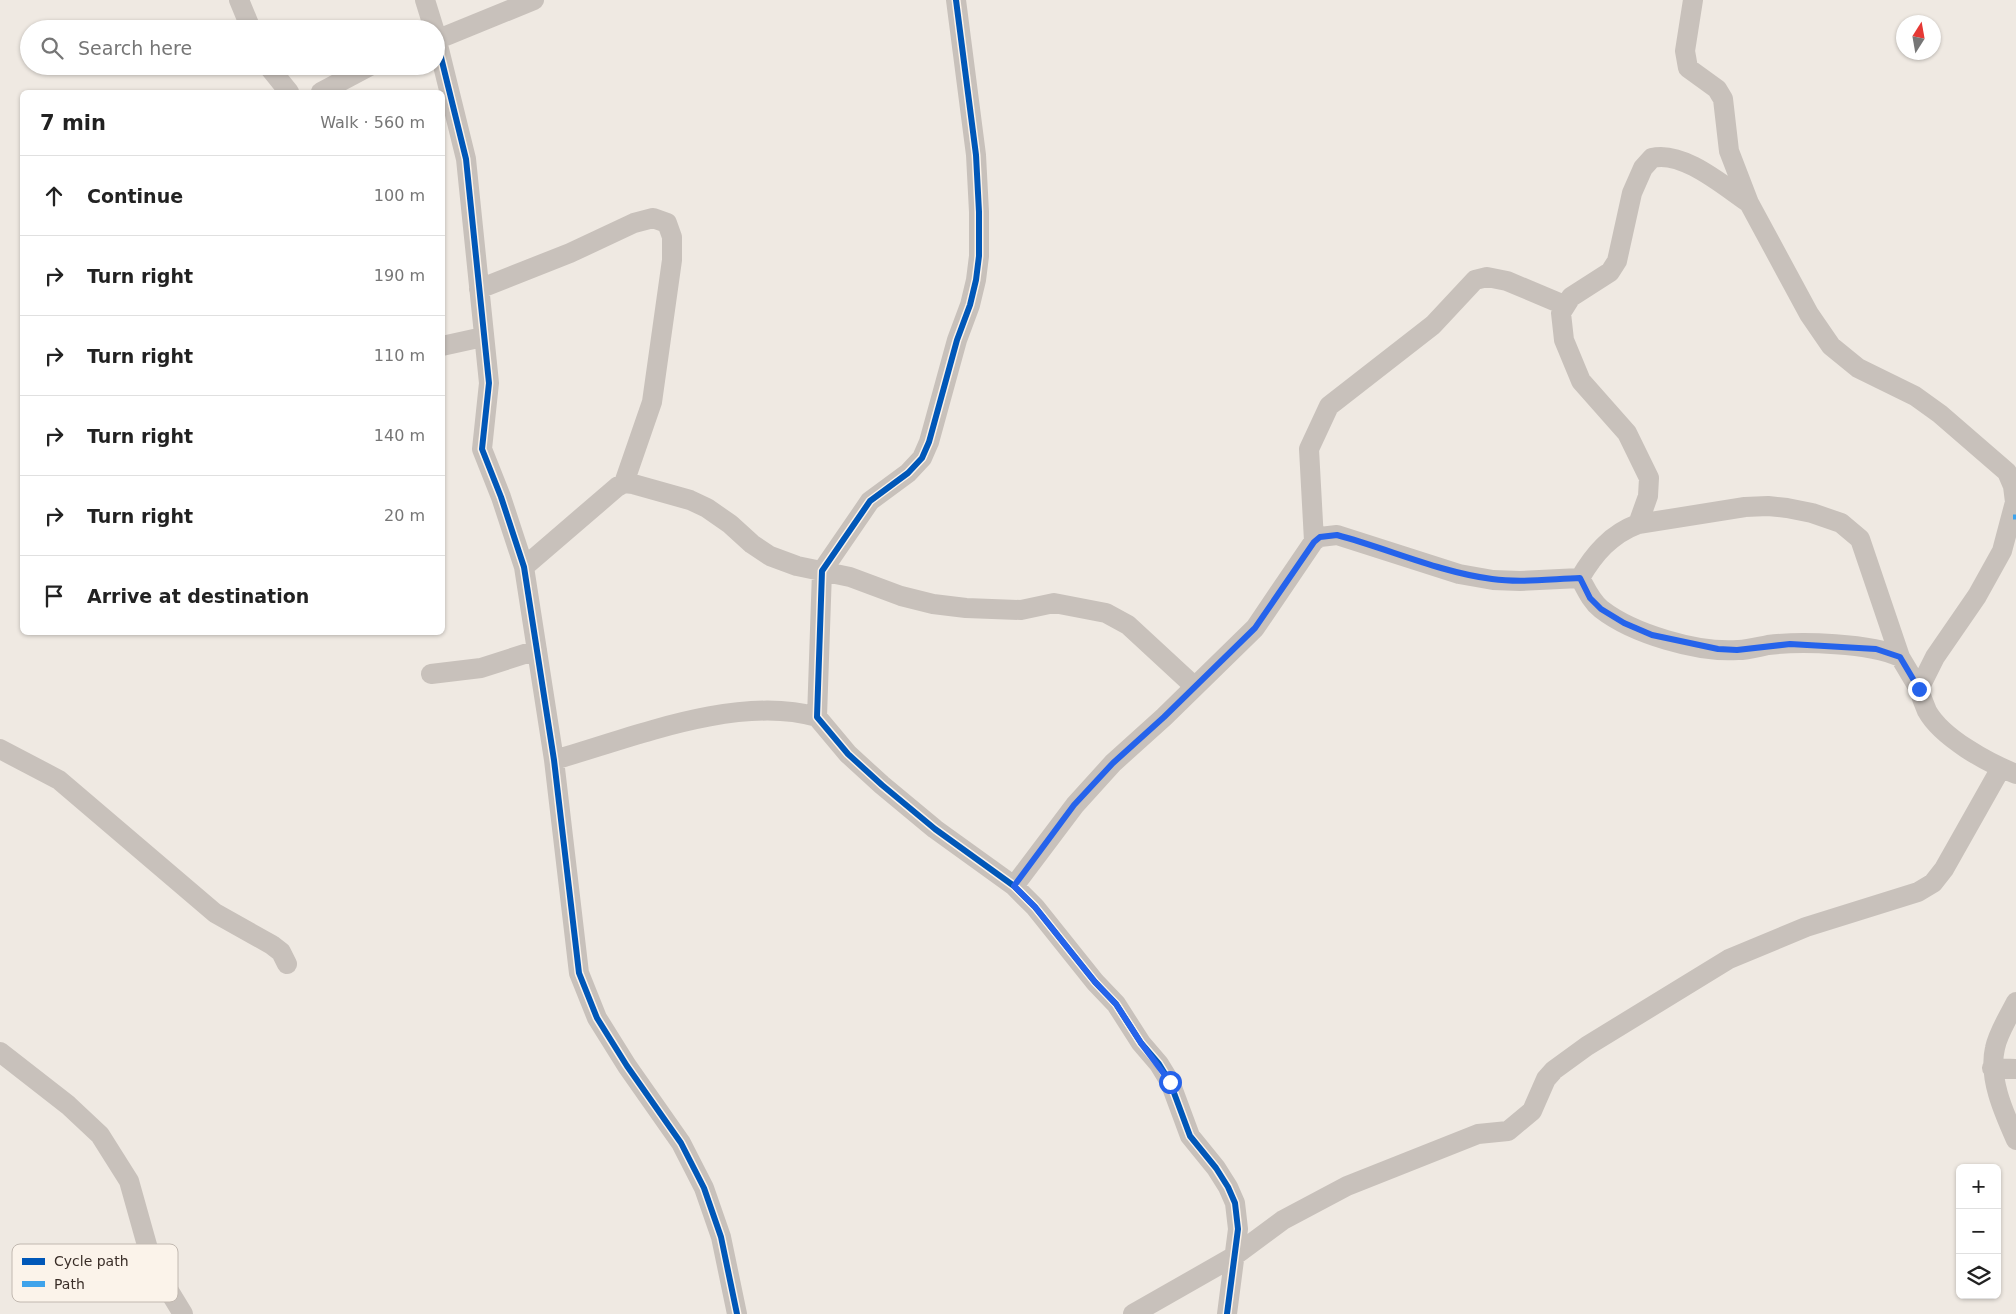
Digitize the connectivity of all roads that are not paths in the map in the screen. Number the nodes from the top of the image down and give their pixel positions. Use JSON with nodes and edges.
{"nodes":[{"id":1,"x":239,"y":0,"type":"edge"},
{"id":2,"x":425,"y":0,"type":"edge"},
{"id":3,"x":534,"y":0,"type":"edge"},
{"id":4,"x":956,"y":0,"type":"edge"},
{"id":5,"x":1693,"y":0,"type":"edge"},
{"id":6,"x":247,"y":20,"type":"edge"},
{"id":7,"x":431,"y":20,"type":"edge"},
{"id":8,"x":445,"y":35,"type":"edge"},
{"id":9,"x":275,"y":75,"type":"edge"},
{"id":10,"x":353,"y":75,"type":"edge"},
{"id":11,"x":445,"y":75,"type":"edge"},
{"id":12,"x":287,"y":90,"type":"edge"},
{"id":13,"x":325,"y":90,"type":"edge"},
{"id":14,"x":1749,"y":204,"type":"junction"},
{"id":15,"x":479,"y":289,"type":"junction"},
{"id":16,"x":1564,"y":305,"type":"junction"},
{"id":17,"x":483,"y":337,"type":"junction"},
{"id":18,"x":445,"y":345,"type":"edge"},
{"id":19,"x":624,"y":483,"type":"junction"},
{"id":20,"x":1638,"y":524,"type":"junction"},
{"id":21,"x":1314,"y":542,"type":"junction"},
{"id":22,"x":524,"y":567,"type":"junction"},
{"id":23,"x":822,"y":571,"type":"junction"},
{"id":24,"x":1580,"y":578,"type":"junction"},
{"id":25,"x":536,"y":650,"type":"junction"},
{"id":26,"x":1900,"y":657,"type":"junction"},
{"id":27,"x":431,"y":674,"type":"dead end"},
{"id":28,"x":1194,"y":686,"type":"junction"},
{"id":29,"x":1919,"y":689,"type":"junction"},
{"id":30,"x":817,"y":717,"type":"junction"},
{"id":31,"x":0,"y":749,"type":"edge"},
{"id":32,"x":554,"y":760,"type":"junction"},
{"id":33,"x":2008,"y":771,"type":"edge"},
{"id":34,"x":1014,"y":886,"type":"junction"},
{"id":35,"x":287,"y":964,"type":"dead end"},
{"id":36,"x":2016,"y":1002,"type":"edge"},
{"id":37,"x":0,"y":1052,"type":"edge"},
{"id":38,"x":1992,"y":1068,"type":"junction"},
{"id":39,"x":2016,"y":1069,"type":"edge"},
{"id":40,"x":2016,"y":1140,"type":"edge"},
{"id":41,"x":147,"y":1244,"type":"edge"},
{"id":42,"x":1233,"y":1257,"type":"junction"},
{"id":43,"x":176,"y":1302,"type":"edge"},
{"id":44,"x":183,"y":1314,"type":"edge"},
{"id":45,"x":737,"y":1314,"type":"edge"},
{"id":46,"x":1133,"y":1314,"type":"edge"},
{"id":47,"x":1227,"y":1314,"type":"edge"}],
"edges":[{"from":1,"to":6,"type":"street"},
{"from":2,"to":7,"type":"street"},
{"from":3,"to":8,"type":"street"},
{"from":4,"to":23,"type":"street"},
{"from":5,"to":14,"type":"street"},
{"from":9,"to":12,"type":"street"},
{"from":10,"to":13,"type":"street"},
{"from":11,"to":15,"type":"street"},
{"from":14,"to":16,"type":"street"},
{"from":14,"to":29,"type":"street"},
{"from":15,"to":17,"type":"street"},
{"from":15,"to":19,"type":"street"},
{"from":16,"to":20,"type":"street"},
{"from":16,"to":21,"type":"street"},
{"from":17,"to":18,"type":"street"},
{"from":17,"to":22,"type":"street"},
{"from":19,"to":22,"type":"street"},
{"from":19,"to":23,"type":"street"},
{"from":20,"to":24,"type":"street"},
{"from":20,"to":26,"type":"street"},
{"from":21,"to":24,"type":"street"},
{"from":21,"to":28,"type":"street"},
{"from":22,"to":25,"type":"street"},
{"from":23,"to":28,"type":"street"},
{"from":23,"to":30,"type":"street"},
{"from":24,"to":26,"type":"street"},
{"from":25,"to":27,"type":"street"},
{"from":25,"to":32,"type":"street"},
{"from":26,"to":29,"type":"street"},
{"from":28,"to":34,"type":"street"},
{"from":29,"to":33,"type":"street"},
{"from":30,"to":32,"type":"street"},
{"from":30,"to":34,"type":"street"},
{"from":31,"to":35,"type":"street"},
{"from":32,"to":45,"type":"street"},
{"from":33,"to":42,"type":"street"},
{"from":34,"to":42,"type":"street"},
{"from":36,"to":38,"type":"street"},
{"from":37,"to":41,"type":"street"},
{"from":38,"to":39,"type":"street"},
{"from":38,"to":40,"type":"street"},
{"from":42,"to":46,"type":"street"},
{"from":42,"to":47,"type":"street"},
{"from":43,"to":44,"type":"street"}]}
